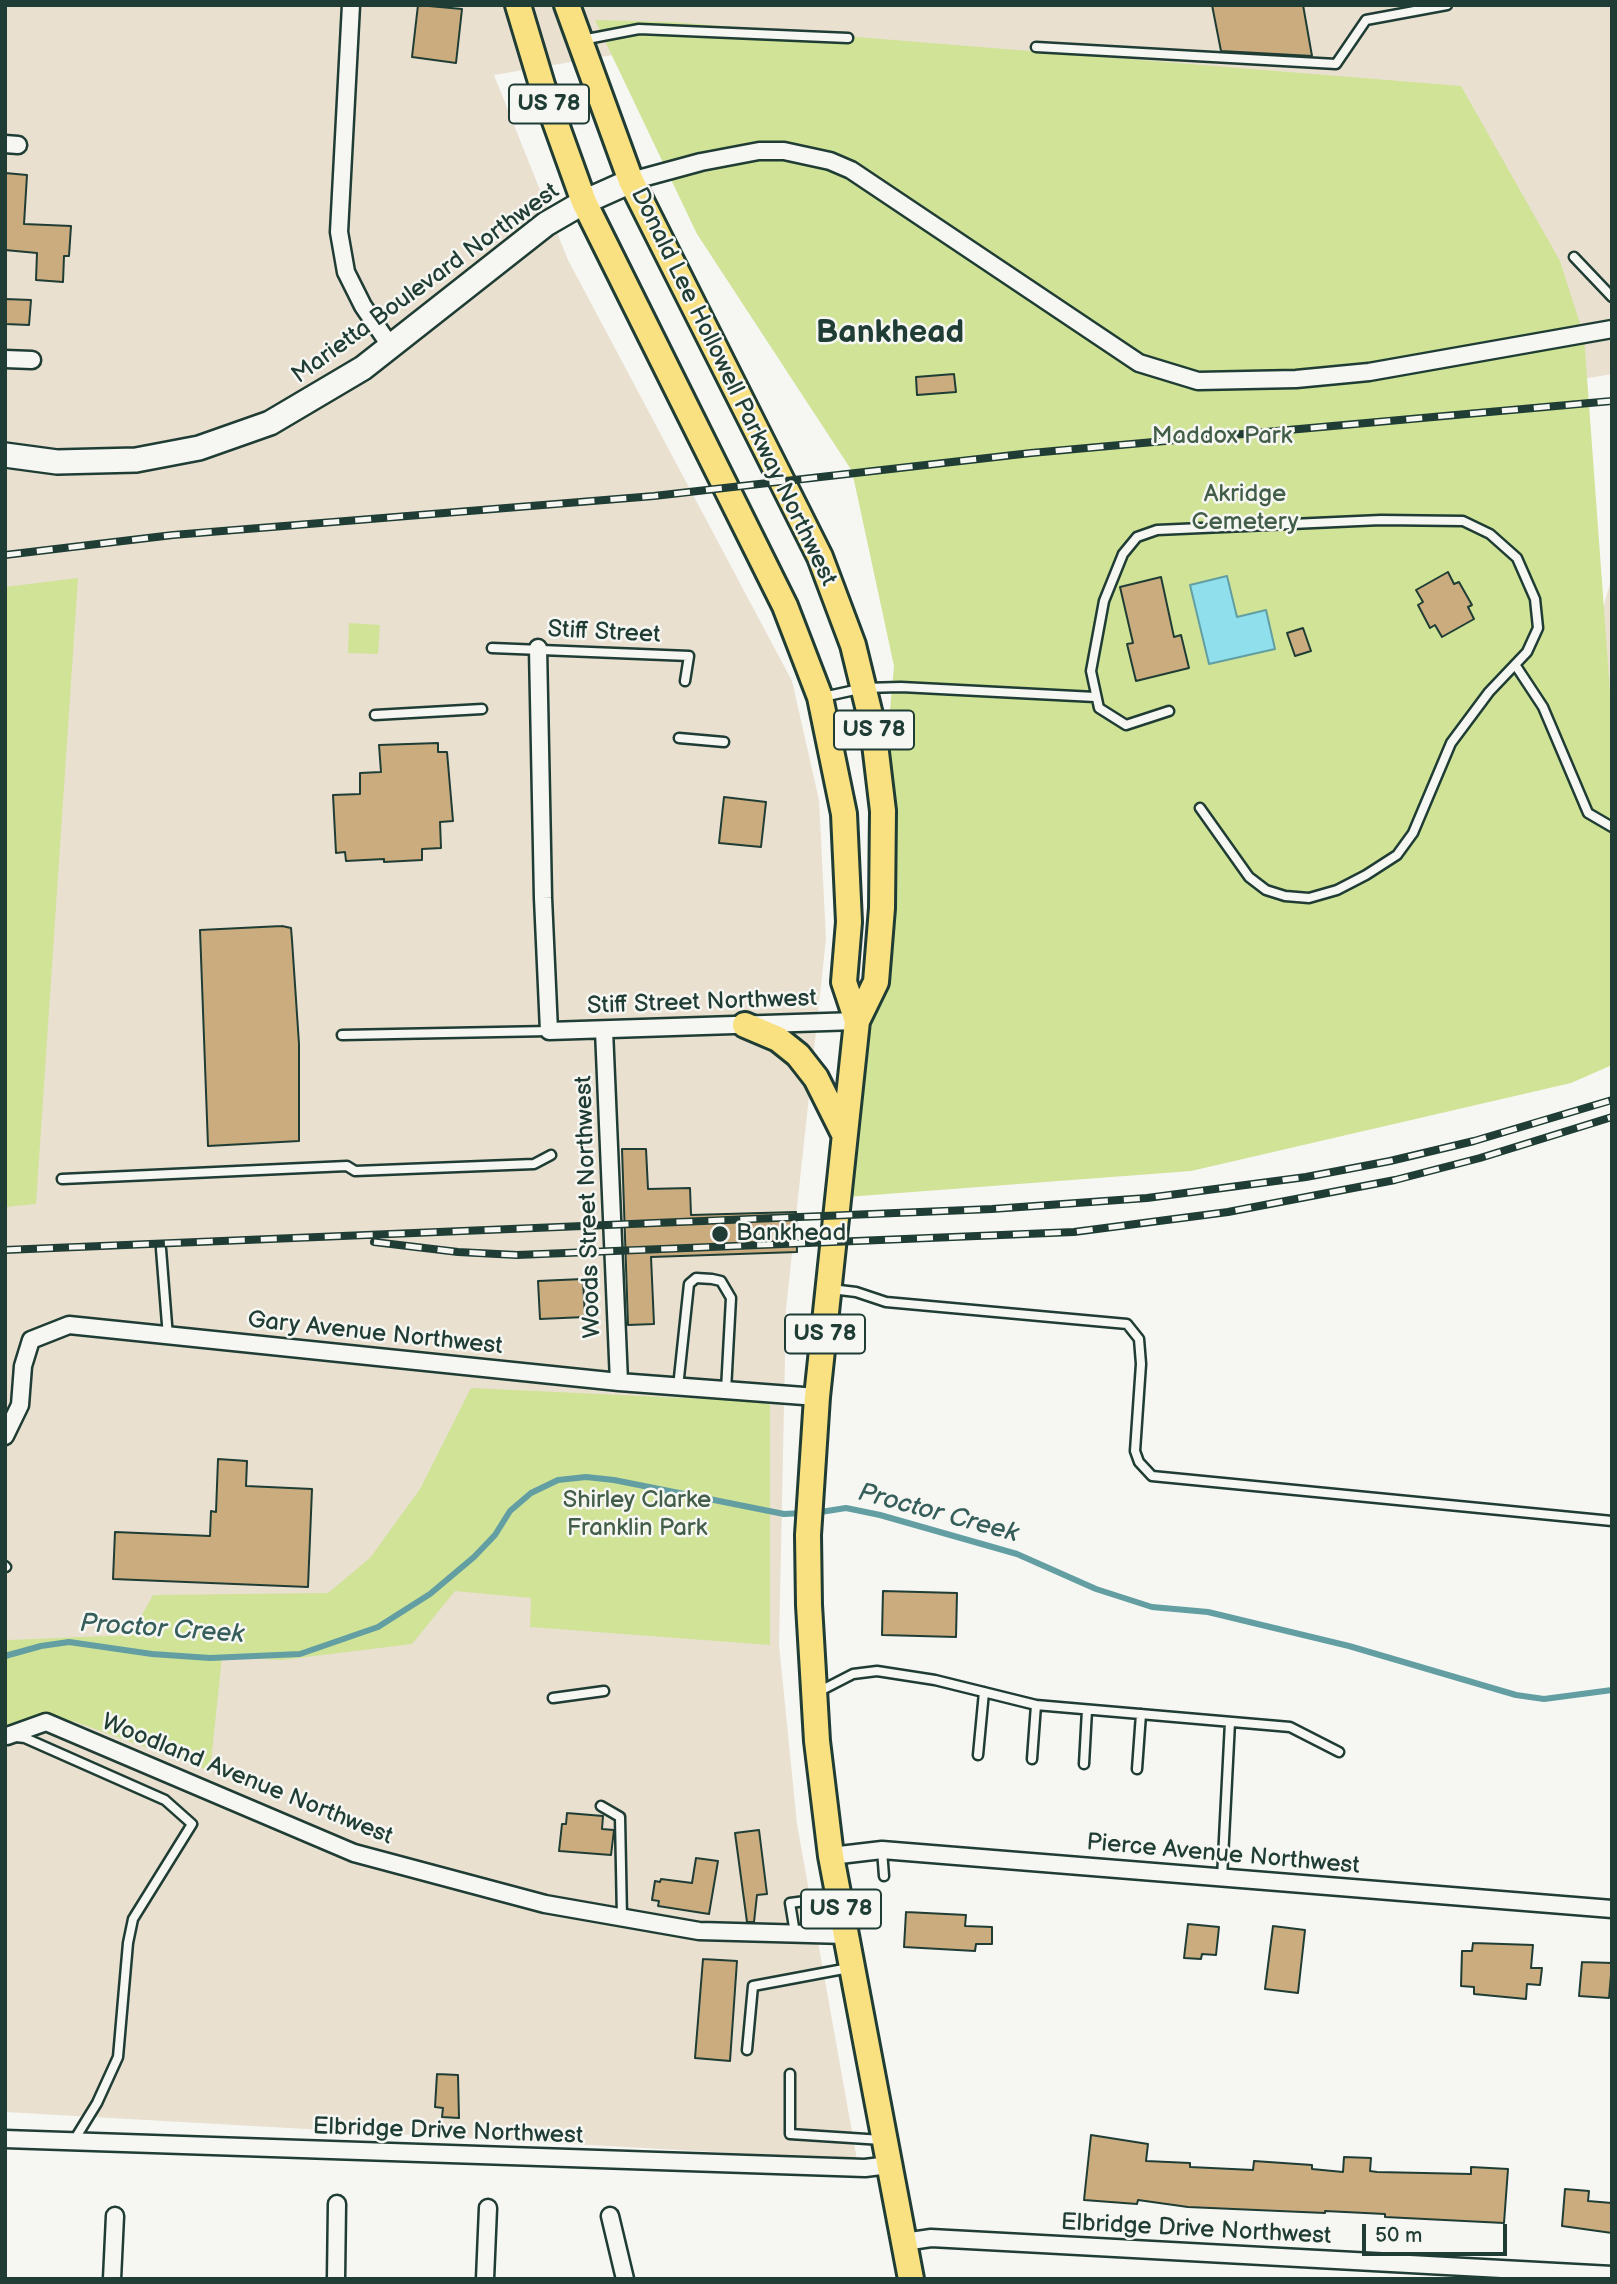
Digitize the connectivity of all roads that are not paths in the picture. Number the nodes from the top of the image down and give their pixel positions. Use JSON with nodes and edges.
{"nodes":[{"id":1,"x":351,"y":5,"type":"edge"},
{"id":2,"x":518,"y":5,"type":"edge"},
{"id":3,"x":567,"y":5,"type":"edge"},
{"id":4,"x":1447,"y":5,"type":"edge"},
{"id":5,"x":848,"y":38,"type":"dead end"},
{"id":6,"x":579,"y":41,"type":"junction"},
{"id":7,"x":1036,"y":47,"type":"dead end"},
{"id":8,"x":631,"y":181,"type":"junction"},
{"id":9,"x":584,"y":202,"type":"junction"},
{"id":10,"x":1574,"y":257,"type":"dead end"},
{"id":11,"x":1612,"y":297,"type":"edge"},
{"id":12,"x":1612,"y":330,"type":"edge"},
{"id":13,"x":391,"y":347,"type":"junction"},
{"id":14,"x":5,"y":359,"type":"edge"},
{"id":15,"x":32,"y":360,"type":"dead end"},
{"id":16,"x":12,"y":456,"type":"edge"},
{"id":17,"x":492,"y":648,"type":"dead end"},
{"id":18,"x":538,"y":648,"type":"junction"},
{"id":19,"x":1516,"y":666,"type":"junction"},
{"id":20,"x":685,"y":681,"type":"dead end"},
{"id":21,"x":864,"y":688,"type":"junction"},
{"id":22,"x":1095,"y":697,"type":"junction"},
{"id":23,"x":820,"y":698,"type":"junction"},
{"id":24,"x":482,"y":709,"type":"dead end"},
{"id":25,"x":1169,"y":711,"type":"dead end"},
{"id":26,"x":375,"y":715,"type":"dead end"},
{"id":27,"x":679,"y":738,"type":"dead end"},
{"id":28,"x":724,"y":742,"type":"dead end"},
{"id":29,"x":1200,"y":808,"type":"dead end"},
{"id":30,"x":1612,"y":827,"type":"edge"},
{"id":31,"x":857,"y":1021,"type":"junction"},
{"id":32,"x":745,"y":1025,"type":"junction"},
{"id":33,"x":604,"y":1030,"type":"junction"},
{"id":34,"x":550,"y":1031,"type":"junction"},
{"id":35,"x":342,"y":1035,"type":"dead end"},
{"id":36,"x":844,"y":1134,"type":"junction"},
{"id":37,"x":551,"y":1155,"type":"dead end"},
{"id":38,"x":62,"y":1179,"type":"dead end"},
{"id":39,"x":161,"y":1250,"type":"dead end"},
{"id":40,"x":831,"y":1289,"type":"junction"},
{"id":41,"x":169,"y":1337,"type":"junction"},
{"id":42,"x":619,"y":1382,"type":"junction"},
{"id":43,"x":678,"y":1387,"type":"junction"},
{"id":44,"x":726,"y":1390,"type":"junction"},
{"id":45,"x":817,"y":1397,"type":"junction"},
{"id":46,"x":5,"y":1436,"type":"edge"},
{"id":47,"x":1612,"y":1521,"type":"edge"},
{"id":48,"x":604,"y":1692,"type":"dead end"},
{"id":49,"x":984,"y":1692,"type":"junction"},
{"id":50,"x":816,"y":1693,"type":"junction"},
{"id":51,"x":553,"y":1698,"type":"dead end"},
{"id":52,"x":1035,"y":1705,"type":"junction"},
{"id":53,"x":1087,"y":1710,"type":"junction"},
{"id":54,"x":1141,"y":1714,"type":"junction"},
{"id":55,"x":1230,"y":1722,"type":"junction"},
{"id":56,"x":6,"y":1736,"type":"edge"},
{"id":57,"x":1339,"y":1752,"type":"dead end"},
{"id":58,"x":978,"y":1755,"type":"dead end"},
{"id":59,"x":1032,"y":1759,"type":"dead end"},
{"id":60,"x":1084,"y":1764,"type":"dead end"},
{"id":61,"x":1137,"y":1769,"type":"dead end"},
{"id":62,"x":601,"y":1806,"type":"dead end"},
{"id":63,"x":882,"y":1850,"type":"junction"},
{"id":64,"x":831,"y":1856,"type":"junction"},
{"id":65,"x":884,"y":1876,"type":"dead end"},
{"id":66,"x":1222,"y":1878,"type":"junction"},
{"id":67,"x":839,"y":1897,"type":"junction"},
{"id":68,"x":1612,"y":1909,"type":"edge"},
{"id":69,"x":622,"y":1917,"type":"junction"},
{"id":70,"x":794,"y":1933,"type":"junction"},
{"id":71,"x":846,"y":1935,"type":"junction"},
{"id":72,"x":852,"y":1968,"type":"junction"},
{"id":73,"x":747,"y":2050,"type":"dead end"},
{"id":74,"x":790,"y":2074,"type":"dead end"},
{"id":75,"x":5,"y":2139,"type":"edge"},
{"id":76,"x":885,"y":2140,"type":"junction"},
{"id":77,"x":73,"y":2142,"type":"junction"},
{"id":78,"x":889,"y":2165,"type":"junction"},
{"id":79,"x":337,"y":2204,"type":"dead end"},
{"id":80,"x":488,"y":2208,"type":"dead end"},
{"id":81,"x":115,"y":2216,"type":"dead end"},
{"id":82,"x":610,"y":2216,"type":"dead end"},
{"id":83,"x":904,"y":2242,"type":"junction"},
{"id":84,"x":1439,"y":2272,"type":"edge"},
{"id":85,"x":1612,"y":2275,"type":"edge"},
{"id":86,"x":112,"y":2279,"type":"edge"},
{"id":87,"x":336,"y":2279,"type":"edge"},
{"id":88,"x":485,"y":2279,"type":"edge"},
{"id":89,"x":625,"y":2279,"type":"edge"},
{"id":90,"x":911,"y":2279,"type":"edge"}],
"edges":[{"from":1,"to":13,"type":"street"},
{"from":2,"to":9,"type":"main road","name":"Donald Lee Hollowell Parkway Northwest","number":"US 78"},
{"from":3,"to":6,"type":"main road","name":"Donald Lee Hollowell Parkway Northwest","number":"US 78"},
{"from":4,"to":7,"type":"lane"},
{"from":5,"to":6,"type":"lane"},
{"from":6,"to":8,"type":"main road","name":"Donald Lee Hollowell Parkway Northwest","number":"US 78"},
{"from":8,"to":9,"type":"main road","name":"Marietta Boulevard Northwest"},
{"from":8,"to":12,"type":"street"},
{"from":8,"to":21,"type":"main road","name":"Donald Lee Hollowell Parkway Northwest","number":"US 78"},
{"from":9,"to":13,"type":"main road","name":"Marietta Boulevard Northwest"},
{"from":9,"to":23,"type":"main road","name":"Donald Lee Hollowell Parkway Northwest","number":"US 78"},
{"from":10,"to":11,"type":"lane"},
{"from":13,"to":16,"type":"main road","name":"Marietta Boulevard Northwest"},
{"from":14,"to":15,"type":"street"},
{"from":17,"to":18,"type":"lane","name":"Stiff Street"},
{"from":18,"to":20,"type":"lane","name":"Stiff Street"},
{"from":18,"to":34,"type":"street"},
{"from":19,"to":22,"type":"lane"},
{"from":19,"to":29,"type":"lane"},
{"from":19,"to":30,"type":"lane"},
{"from":21,"to":22,"type":"lane"},
{"from":21,"to":23,"type":"lane"},
{"from":21,"to":31,"type":"main road","name":"Donald Lee Hollowell Parkway Northwest","number":"US 78"},
{"from":22,"to":25,"type":"lane"},
{"from":23,"to":31,"type":"main road","name":"Donald Lee Hollowell Parkway Northwest","number":"US 78"},
{"from":24,"to":26,"type":"lane"},
{"from":27,"to":28,"type":"lane"},
{"from":31,"to":32,"type":"street","name":"Stiff Street Northwest"},
{"from":31,"to":36,"type":"main road","name":"Donald Lee Hollowell Parkway Northwest","number":"US 78"},
{"from":32,"to":33,"type":"street","name":"Stiff Street Northwest"},
{"from":32,"to":36,"type":"main road"},
{"from":33,"to":34,"type":"street","name":"Stiff Street Northwest"},
{"from":33,"to":42,"type":"street","name":"Woods Street Northwest"},
{"from":34,"to":35,"type":"lane"},
{"from":36,"to":40,"type":"main road","name":"Donald Lee Hollowell Parkway Northwest","number":"US 78"},
{"from":37,"to":38,"type":"lane"},
{"from":39,"to":41,"type":"lane"},
{"from":40,"to":45,"type":"main road","name":"Donald Lee Hollowell Parkway Northwest","number":"US 78"},
{"from":40,"to":47,"type":"lane"},
{"from":41,"to":42,"type":"street","name":"Gary Avenue Northwest"},
{"from":41,"to":46,"type":"street","name":"Gary Avenue Northwest"},
{"from":42,"to":43,"type":"street","name":"Gary Avenue Northwest"},
{"from":43,"to":44,"type":"street","name":"Gary Avenue Northwest"},
{"from":43,"to":44,"type":"lane"},
{"from":44,"to":45,"type":"street","name":"Gary Avenue Northwest"},
{"from":45,"to":50,"type":"main road","name":"Donald Lee Hollowell Parkway Northwest","number":"US 78"},
{"from":48,"to":51,"type":"lane"},
{"from":49,"to":50,"type":"lane"},
{"from":49,"to":52,"type":"lane"},
{"from":49,"to":58,"type":"lane"},
{"from":50,"to":64,"type":"main road","name":"Donald Lee Hollowell Parkway Northwest","number":"US 78"},
{"from":52,"to":53,"type":"lane"},
{"from":52,"to":59,"type":"lane"},
{"from":53,"to":54,"type":"lane"},
{"from":53,"to":60,"type":"lane"},
{"from":54,"to":55,"type":"lane"},
{"from":54,"to":61,"type":"lane"},
{"from":55,"to":57,"type":"lane"},
{"from":55,"to":66,"type":"lane"},
{"from":56,"to":69,"type":"street","name":"Woodland Avenue Northwest"},
{"from":56,"to":77,"type":"lane"},
{"from":62,"to":69,"type":"lane"},
{"from":63,"to":64,"type":"street","name":"Pierce Avenue Northwest"},
{"from":63,"to":65,"type":"lane"},
{"from":63,"to":66,"type":"street","name":"Pierce Avenue Northwest"},
{"from":64,"to":67,"type":"main road","name":"Donald Lee Hollowell Parkway Northwest","number":"US 78"},
{"from":66,"to":68,"type":"street","name":"Pierce Avenue Northwest"},
{"from":67,"to":70,"type":"lane"},
{"from":67,"to":71,"type":"main road","name":"Donald Lee Hollowell Parkway Northwest","number":"US 78"},
{"from":69,"to":70,"type":"street","name":"Woodland Avenue Northwest"},
{"from":70,"to":71,"type":"street","name":"Woodland Avenue Northwest"},
{"from":71,"to":72,"type":"main road","name":"Donald Lee Hollowell Parkway Northwest","number":"US 78"},
{"from":72,"to":73,"type":"lane"},
{"from":72,"to":76,"type":"main road","name":"Donald Lee Hollowell Parkway Northwest","number":"US 78"},
{"from":74,"to":76,"type":"lane"},
{"from":75,"to":77,"type":"street","name":"Elbridge Drive Northwest"},
{"from":76,"to":78,"type":"main road","name":"Donald Lee Hollowell Parkway Northwest","number":"US 78"},
{"from":77,"to":78,"type":"street","name":"Elbridge Drive Northwest"},
{"from":78,"to":83,"type":"main road","name":"Donald Lee Hollowell Parkway Northwest","number":"US 78"},
{"from":79,"to":87,"type":"street"},
{"from":80,"to":88,"type":"street"},
{"from":81,"to":86,"type":"street"},
{"from":82,"to":89,"type":"street"},
{"from":83,"to":84,"type":"street","name":"Elbridge Drive Northwest"},
{"from":83,"to":90,"type":"main road","name":"Donald Lee Hollowell Parkway Northwest","number":"US 78"},
{"from":84,"to":85,"type":"street","name":"Elbridge Drive Northwest"}]}
